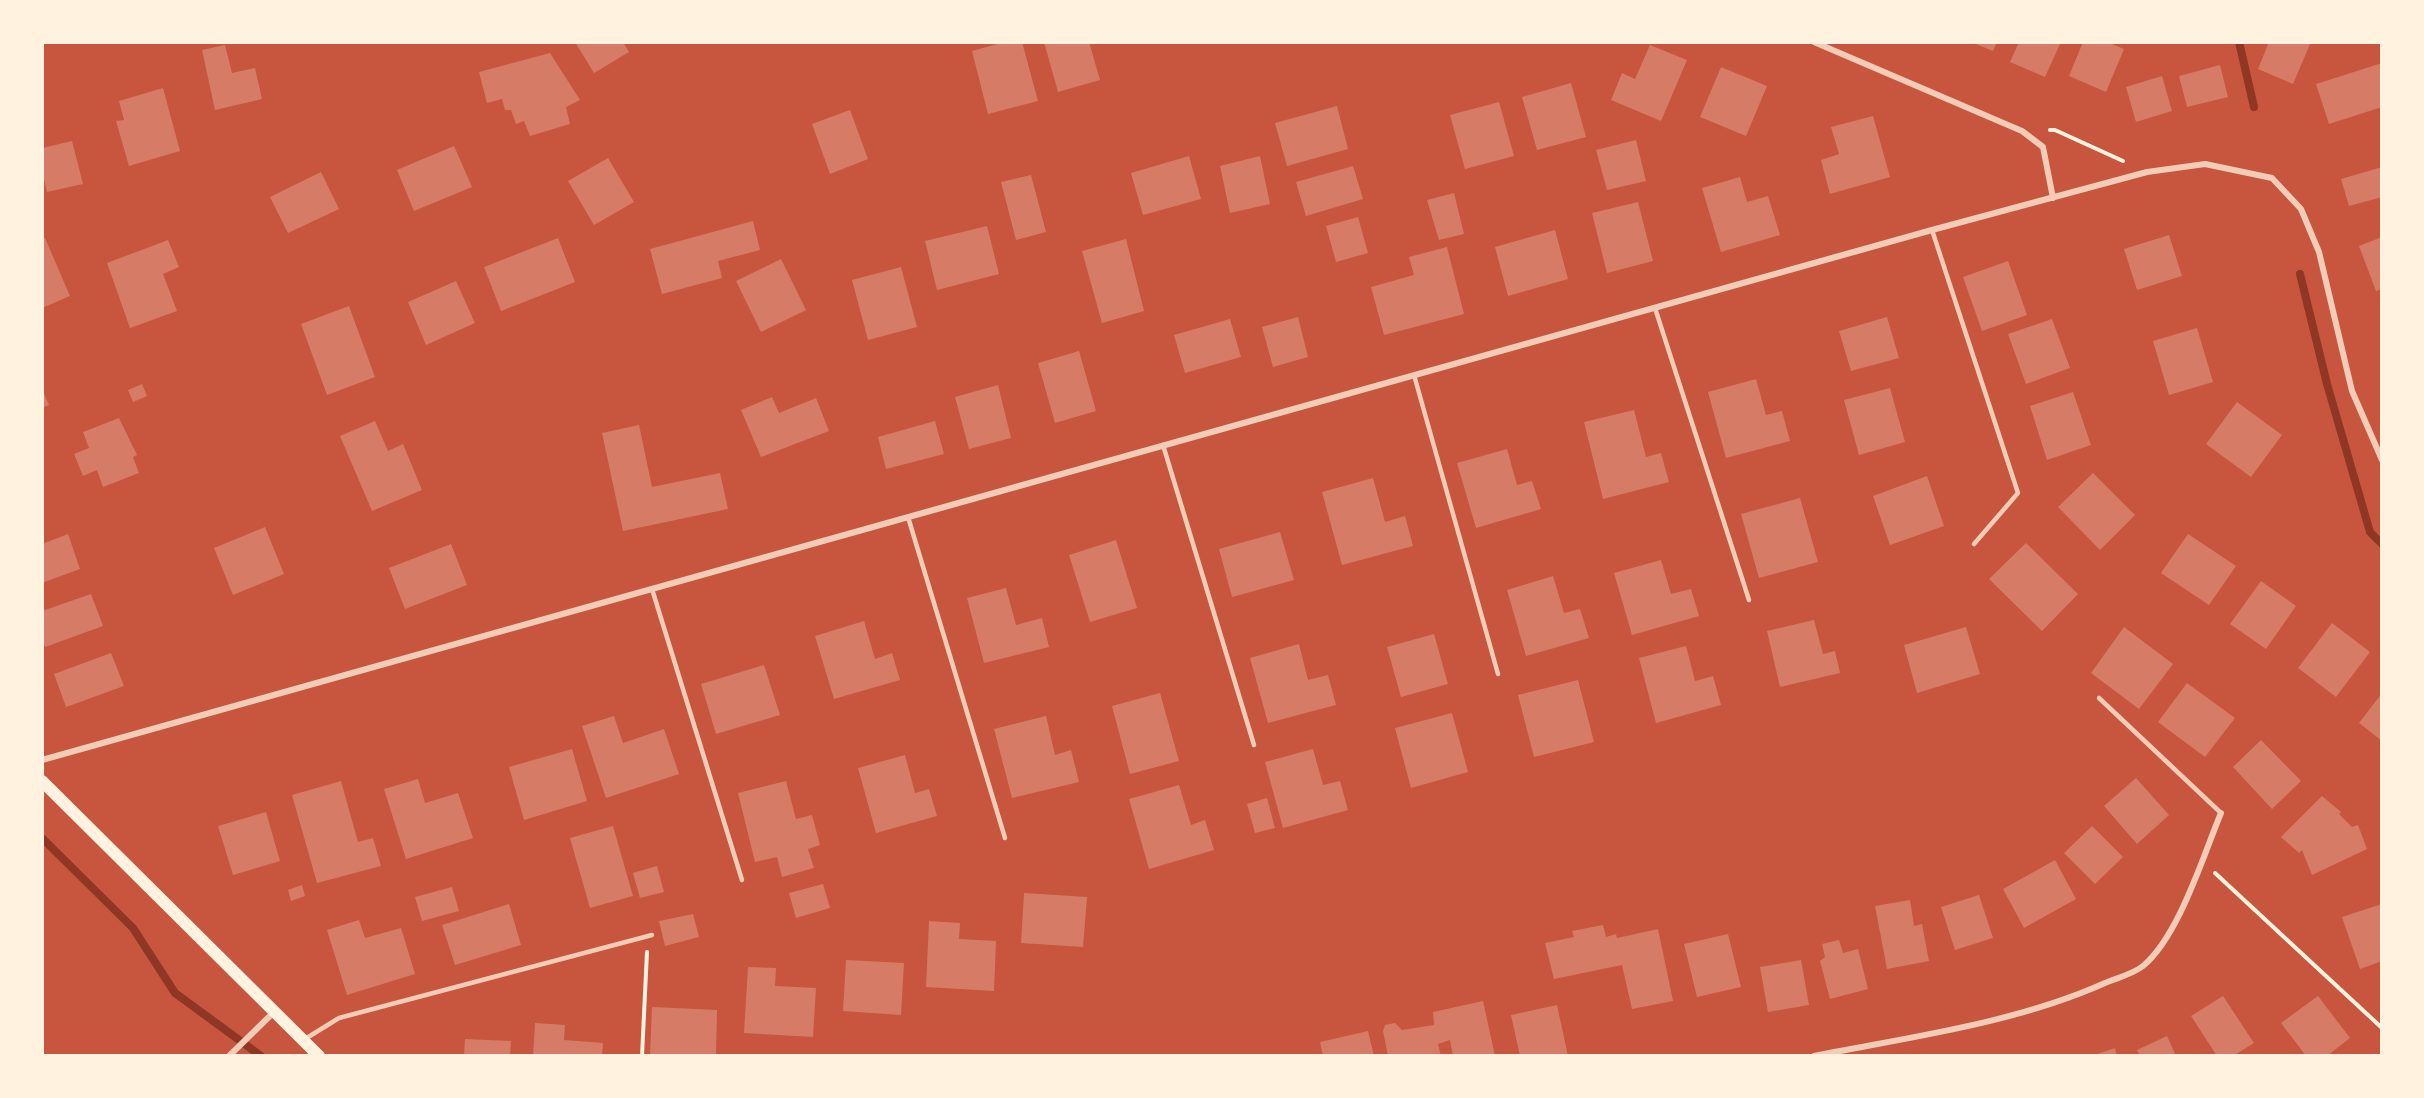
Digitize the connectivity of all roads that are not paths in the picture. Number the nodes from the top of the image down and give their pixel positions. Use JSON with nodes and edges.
{"nodes":[{"id":1,"x":1814,"y":42,"type":"edge"},
{"id":2,"x":2053,"y":198,"type":"junction"},
{"id":3,"x":1932,"y":230,"type":"junction"},
{"id":4,"x":1655,"y":308,"type":"junction"},
{"id":5,"x":1414,"y":375,"type":"junction"},
{"id":6,"x":1163,"y":445,"type":"junction"},
{"id":7,"x":2382,"y":460,"type":"edge"},
{"id":8,"x":908,"y":517,"type":"junction"},
{"id":9,"x":1974,"y":544,"type":"dead end"},
{"id":10,"x":652,"y":589,"type":"junction"},
{"id":11,"x":1749,"y":600,"type":"dead end"},
{"id":12,"x":1498,"y":674,"type":"dead end"},
{"id":13,"x":2099,"y":698,"type":"dead end"},
{"id":14,"x":1254,"y":745,"type":"dead end"},
{"id":15,"x":42,"y":760,"type":"edge"},
{"id":16,"x":42,"y":781,"type":"edge"},
{"id":17,"x":2221,"y":813,"type":"joint"},
{"id":18,"x":1005,"y":838,"type":"dead end"},
{"id":19,"x":742,"y":880,"type":"dead end"},
{"id":20,"x":650,"y":936,"type":"road end"},
{"id":21,"x":274,"y":1012,"type":"junction"},
{"id":22,"x":302,"y":1040,"type":"junction"},
{"id":23,"x":231,"y":1053,"type":"edge"},
{"id":24,"x":319,"y":1056,"type":"edge"},
{"id":25,"x":1814,"y":1056,"type":"edge"}],
"edges":[{"from":1,"to":2,"type":"street"},
{"from":2,"to":3,"type":"street"},
{"from":2,"to":7,"type":"street"},
{"from":3,"to":4,"type":"street"},
{"from":3,"to":9,"type":"lane"},
{"from":4,"to":5,"type":"street"},
{"from":4,"to":11,"type":"lane"},
{"from":5,"to":6,"type":"street"},
{"from":5,"to":12,"type":"lane"},
{"from":6,"to":8,"type":"street"},
{"from":6,"to":14,"type":"lane"},
{"from":8,"to":10,"type":"street"},
{"from":8,"to":18,"type":"lane"},
{"from":10,"to":15,"type":"street"},
{"from":10,"to":19,"type":"lane"},
{"from":13,"to":17,"type":"lane"},
{"from":16,"to":21,"type":"main road"},
{"from":17,"to":25,"type":"street"},
{"from":20,"to":22,"type":"lane"},
{"from":21,"to":22,"type":"main road"},
{"from":21,"to":23,"type":"street"},
{"from":22,"to":24,"type":"main road"}]}
